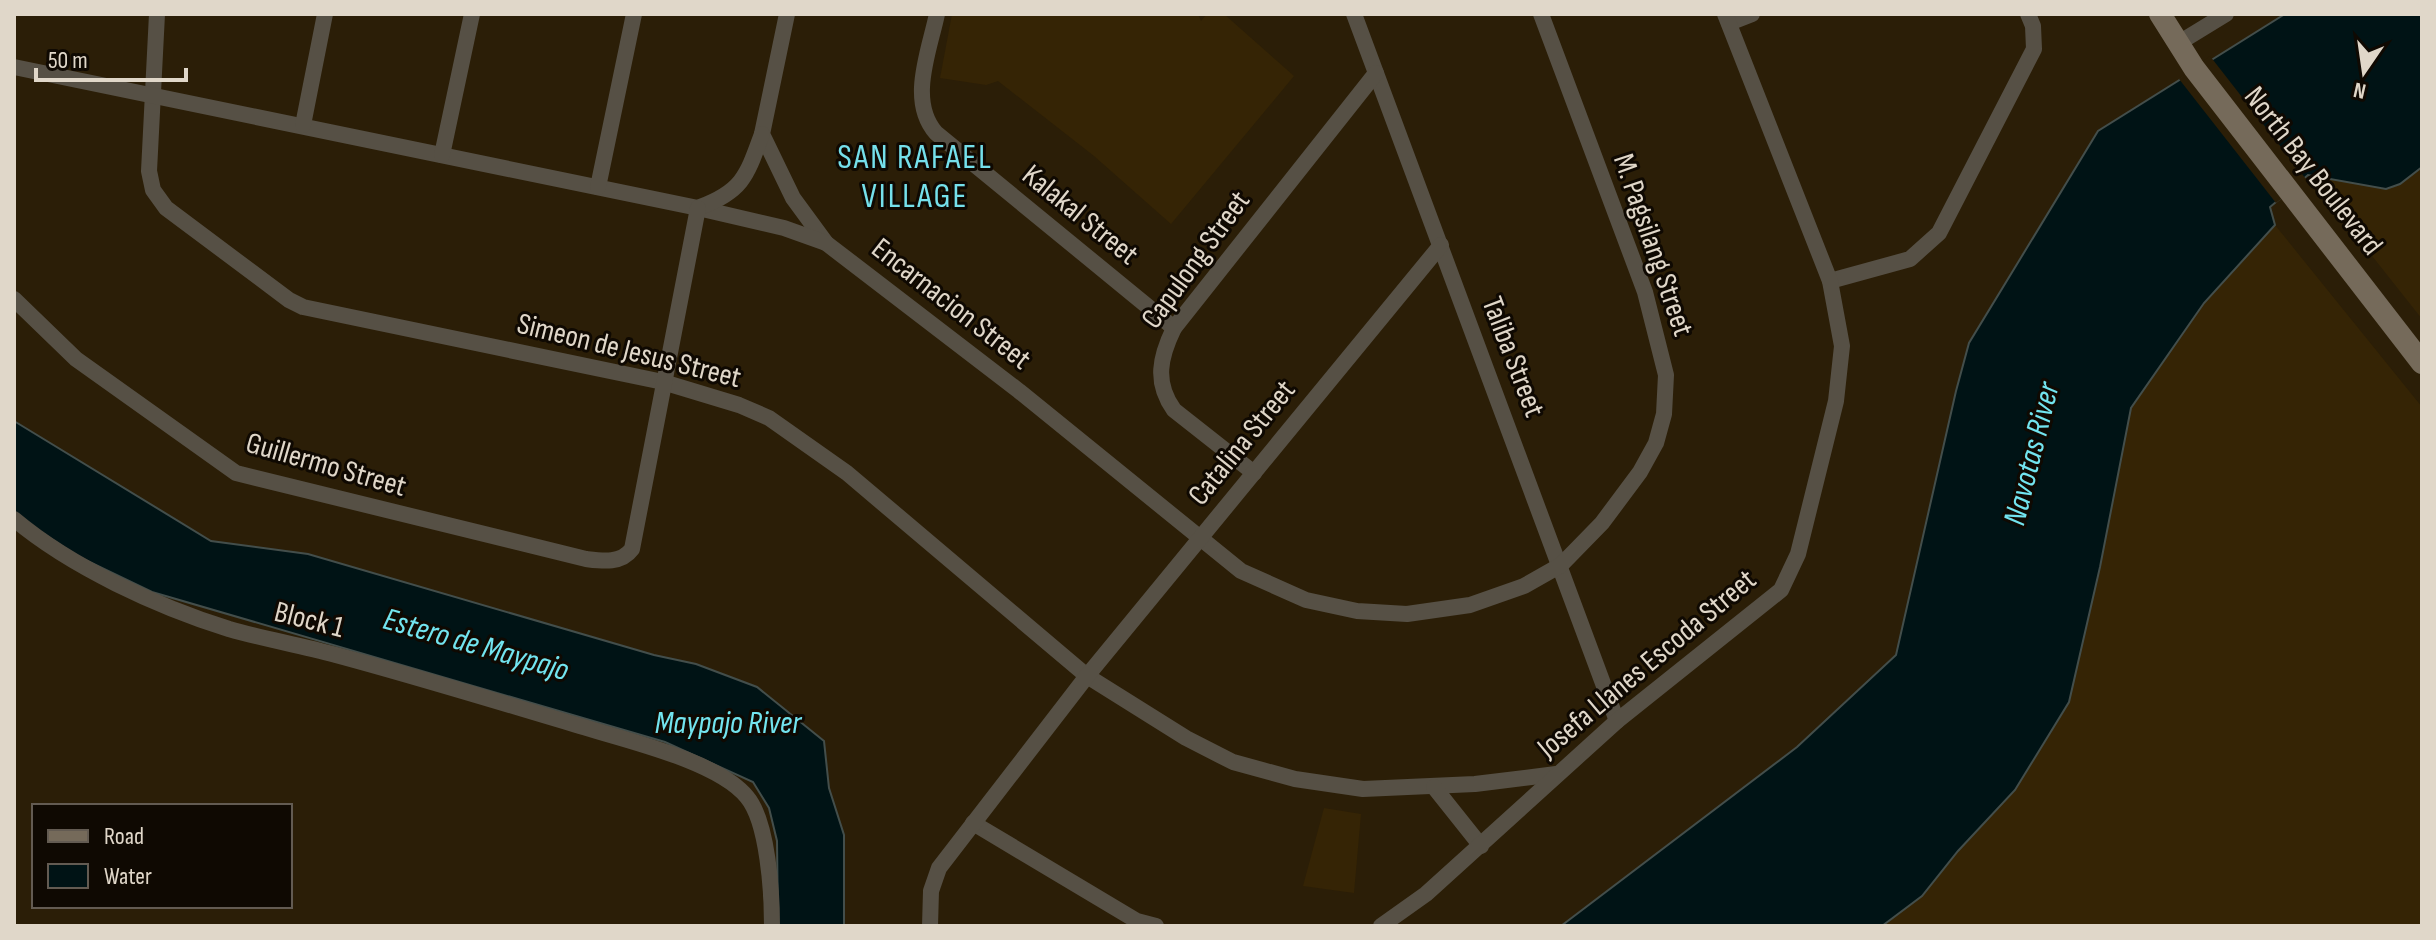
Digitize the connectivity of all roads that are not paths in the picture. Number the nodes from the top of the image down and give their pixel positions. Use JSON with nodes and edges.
{"nodes":[{"id":1,"x":157,"y":14,"type":"edge"},
{"id":2,"x":325,"y":14,"type":"edge"},
{"id":3,"x":472,"y":14,"type":"edge"},
{"id":4,"x":634,"y":14,"type":"edge"},
{"id":5,"x":787,"y":14,"type":"edge"},
{"id":6,"x":937,"y":14,"type":"edge"},
{"id":7,"x":1354,"y":14,"type":"edge"},
{"id":8,"x":1541,"y":14,"type":"edge"},
{"id":9,"x":1752,"y":14,"type":"edge"},
{"id":10,"x":2028,"y":14,"type":"edge"},
{"id":11,"x":2160,"y":14,"type":"edge"},
{"id":12,"x":2226,"y":14,"type":"edge"},
{"id":13,"x":1727,"y":18,"type":"edge"},
{"id":14,"x":2177,"y":44,"type":"junction"},
{"id":15,"x":14,"y":67,"type":"edge"},
{"id":16,"x":1376,"y":73,"type":"junction"},
{"id":17,"x":154,"y":94,"type":"junction"},
{"id":18,"x":303,"y":125,"type":"junction"},
{"id":19,"x":762,"y":134,"type":"junction"},
{"id":20,"x":442,"y":155,"type":"junction"},
{"id":21,"x":598,"y":187,"type":"junction"},
{"id":22,"x":698,"y":208,"type":"junction"},
{"id":23,"x":826,"y":243,"type":"junction"},
{"id":24,"x":1441,"y":245,"type":"junction"},
{"id":25,"x":1830,"y":281,"type":"junction"},
{"id":26,"x":14,"y":299,"type":"edge"},
{"id":27,"x":1174,"y":328,"type":"junction"},
{"id":28,"x":2422,"y":363,"type":"edge"},
{"id":29,"x":663,"y":382,"type":"junction"},
{"id":30,"x":1254,"y":473,"type":"junction"},
{"id":31,"x":14,"y":519,"type":"edge"},
{"id":32,"x":1200,"y":538,"type":"junction"},
{"id":33,"x":1561,"y":565,"type":"junction"},
{"id":34,"x":1087,"y":676,"type":"junction"},
{"id":35,"x":1617,"y":721,"type":"junction"},
{"id":36,"x":1556,"y":774,"type":"junction"},
{"id":37,"x":1434,"y":787,"type":"junction"},
{"id":38,"x":973,"y":823,"type":"junction"},
{"id":39,"x":1481,"y":846,"type":"junction"},
{"id":40,"x":1136,"y":923,"type":"edge"},
{"id":41,"x":772,"y":926,"type":"edge"},
{"id":42,"x":930,"y":926,"type":"edge"},
{"id":43,"x":1156,"y":926,"type":"edge"},
{"id":44,"x":1381,"y":926,"type":"edge"}],
"edges":[{"from":1,"to":17,"type":"street","name":"Simeon de Jesus Street"},
{"from":2,"to":18,"type":"street"},
{"from":3,"to":20,"type":"street"},
{"from":4,"to":21,"type":"street"},
{"from":5,"to":19,"type":"street"},
{"from":6,"to":27,"type":"street","name":"Kalakal Street"},
{"from":7,"to":16,"type":"street","name":"Taliba Street"},
{"from":8,"to":33,"type":"street","name":"M. Pagsilang Street"},
{"from":9,"to":13,"type":"street"},
{"from":10,"to":25,"type":"street"},
{"from":11,"to":14,"type":"main road","name":"North Bay Boulevard"},
{"from":12,"to":14,"type":"street"},
{"from":13,"to":25,"type":"street","name":"Josefa Llanes Escoda Street"},
{"from":14,"to":28,"type":"main road","name":"North Bay Boulevard"},
{"from":15,"to":17,"type":"street"},
{"from":16,"to":24,"type":"street","name":"Taliba Street"},
{"from":16,"to":27,"type":"street","name":"Capulong Street"},
{"from":17,"to":18,"type":"street","name":"Encarnacion Street"},
{"from":17,"to":29,"type":"street","name":"Simeon de Jesus Street"},
{"from":18,"to":20,"type":"street","name":"Encarnacion Street"},
{"from":19,"to":22,"type":"street"},
{"from":19,"to":23,"type":"street"},
{"from":20,"to":21,"type":"street","name":"Encarnacion Street"},
{"from":21,"to":22,"type":"street","name":"Encarnacion Street"},
{"from":22,"to":23,"type":"street","name":"Encarnacion Street"},
{"from":22,"to":29,"type":"street"},
{"from":23,"to":32,"type":"street","name":"Encarnacion Street"},
{"from":24,"to":30,"type":"street","name":"Catalina Street"},
{"from":24,"to":33,"type":"street","name":"Taliba Street"},
{"from":25,"to":35,"type":"street","name":"Josefa Llanes Escoda Street"},
{"from":26,"to":29,"type":"street","name":"Guillermo Street"},
{"from":27,"to":30,"type":"street","name":"Capulong Street"},
{"from":29,"to":34,"type":"street","name":"Simeon de Jesus Street"},
{"from":30,"to":32,"type":"street","name":"Catalina Street"},
{"from":31,"to":41,"type":"street","name":"Block 1"},
{"from":32,"to":33,"type":"street","name":"Encarnacion Street"},
{"from":32,"to":34,"type":"street","name":"Catalina Street"},
{"from":33,"to":35,"type":"street","name":"Taliba Street"},
{"from":34,"to":37,"type":"street","name":"Simeon de Jesus Street"},
{"from":34,"to":38,"type":"street","name":"Catalina Street"},
{"from":35,"to":36,"type":"street","name":"Josefa Llanes Escoda Street"},
{"from":36,"to":37,"type":"street","name":"Simeon de Jesus Street"},
{"from":36,"to":39,"type":"street","name":"Josefa Llanes Escoda Street"},
{"from":37,"to":39,"type":"street"},
{"from":38,"to":40,"type":"street"},
{"from":38,"to":42,"type":"street","name":"Catalina Street"},
{"from":39,"to":44,"type":"street","name":"Josefa Llanes Escoda Street"},
{"from":40,"to":43,"type":"street"}]}
